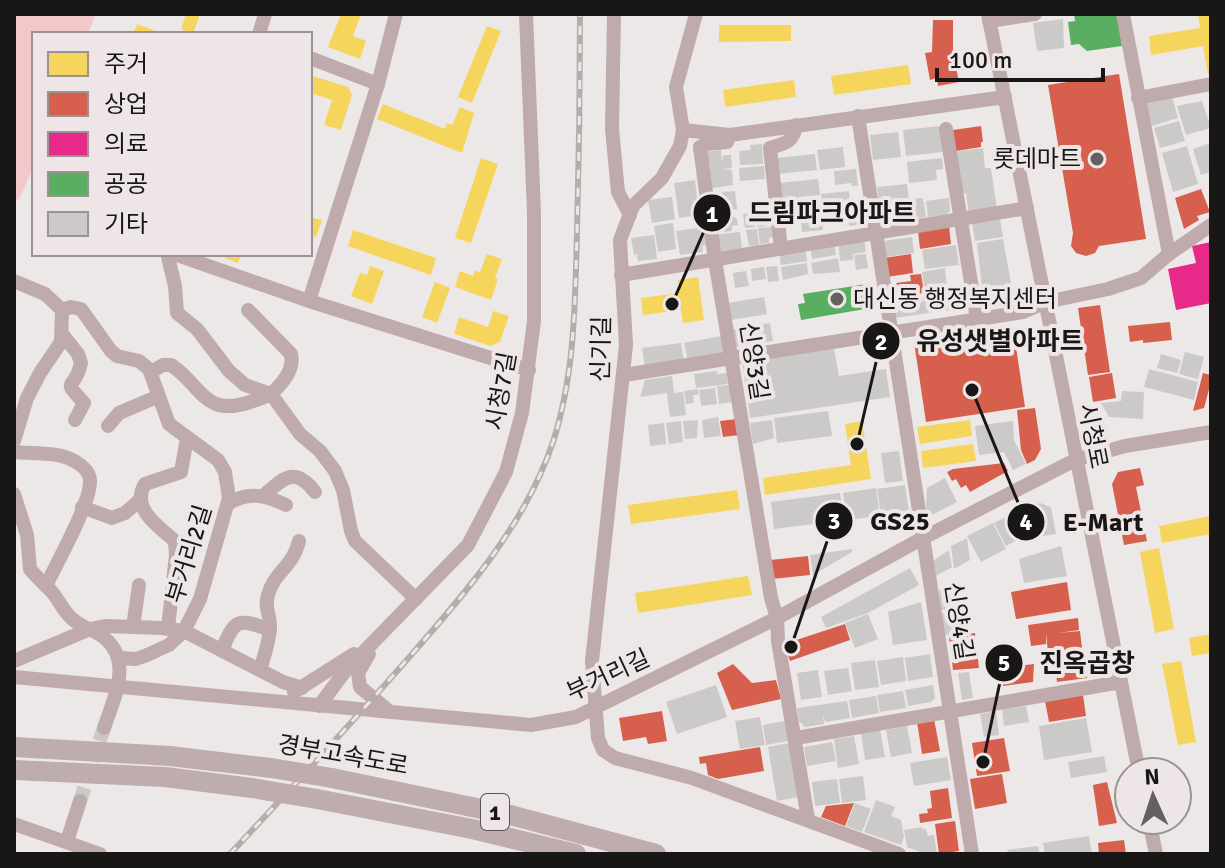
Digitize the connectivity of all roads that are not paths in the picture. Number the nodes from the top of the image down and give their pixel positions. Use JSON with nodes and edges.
{"nodes":[{"id":1,"x":396,"y":14,"type":"edge"},
{"id":2,"x":526,"y":14,"type":"edge"},
{"id":3,"x":614,"y":14,"type":"edge"},
{"id":4,"x":696,"y":14,"type":"edge"},
{"id":5,"x":1035,"y":14,"type":"edge"},
{"id":6,"x":1123,"y":14,"type":"edge"},
{"id":7,"x":988,"y":17,"type":"edge"},
{"id":8,"x":312,"y":59,"type":"edge"},
{"id":9,"x":378,"y":84,"type":"junction"},
{"id":10,"x":1211,"y":84,"type":"edge"},
{"id":11,"x":1005,"y":97,"type":"junction"},
{"id":12,"x":1138,"y":98,"type":"junction"},
{"id":13,"x":858,"y":116,"type":"junction"},
{"id":14,"x":796,"y":125,"type":"junction"},
{"id":15,"x":946,"y":129,"type":"dead end"},
{"id":16,"x":683,"y":130,"type":"junction"},
{"id":17,"x":730,"y":135,"type":"junction"},
{"id":18,"x":1027,"y":208,"type":"junction"},
{"id":19,"x":630,"y":215,"type":"junction"},
{"id":20,"x":959,"y":220,"type":"junction"},
{"id":21,"x":1211,"y":225,"type":"edge"},
{"id":22,"x":876,"y":233,"type":"junction"},
{"id":23,"x":781,"y":249,"type":"junction"},
{"id":24,"x":1169,"y":254,"type":"junction"},
{"id":25,"x":171,"y":256,"type":"edge"},
{"id":26,"x":715,"y":260,"type":"junction"},
{"id":27,"x":621,"y":275,"type":"junction"},
{"id":28,"x":14,"y":281,"type":"edge"},
{"id":29,"x":309,"y":301,"type":"junction"},
{"id":30,"x":1046,"y":302,"type":"junction"},
{"id":31,"x":62,"y":310,"type":"junction"},
{"id":32,"x":248,"y":310,"type":"dead end"},
{"id":33,"x":977,"y":319,"type":"junction"},
{"id":34,"x":891,"y":333,"type":"junction"},
{"id":35,"x":63,"y":335,"type":"junction"},
{"id":36,"x":732,"y":358,"type":"junction"},
{"id":37,"x":529,"y":370,"type":"junction"},
{"id":38,"x":151,"y":372,"type":"junction"},
{"id":39,"x":624,"y":375,"type":"junction"},
{"id":40,"x":271,"y":394,"type":"junction"},
{"id":41,"x":159,"y":396,"type":"junction"},
{"id":42,"x":75,"y":420,"type":"dead end"},
{"id":43,"x":108,"y":426,"type":"dead end"},
{"id":44,"x":1211,"y":432,"type":"edge"},
{"id":45,"x":187,"y":438,"type":"junction"},
{"id":46,"x":14,"y":441,"type":"edge"},
{"id":47,"x":14,"y":452,"type":"edge"},
{"id":48,"x":1075,"y":460,"type":"junction"},
{"id":49,"x":14,"y":487,"type":"edge"},
{"id":50,"x":315,"y":492,"type":"dead end"},
{"id":51,"x":14,"y":494,"type":"edge"},
{"id":52,"x":263,"y":496,"type":"junction"},
{"id":53,"x":141,"y":499,"type":"junction"},
{"id":54,"x":228,"y":504,"type":"junction"},
{"id":55,"x":286,"y":505,"type":"dead end"},
{"id":56,"x":82,"y":507,"type":"junction"},
{"id":57,"x":923,"y":538,"type":"junction"},
{"id":58,"x":299,"y":541,"type":"dead end"},
{"id":59,"x":139,"y":585,"type":"dead end"},
{"id":60,"x":46,"y":586,"type":"junction"},
{"id":61,"x":416,"y":599,"type":"junction"},
{"id":62,"x":777,"y":618,"type":"junction"},
{"id":63,"x":133,"y":627,"type":"junction"},
{"id":64,"x":168,"y":628,"type":"junction"},
{"id":65,"x":90,"y":629,"type":"junction"},
{"id":66,"x":270,"y":630,"type":"junction"},
{"id":67,"x":184,"y":631,"type":"junction"},
{"id":68,"x":378,"y":639,"type":"junction"},
{"id":69,"x":222,"y":651,"type":"junction"},
{"id":70,"x":20,"y":657,"type":"edge"},
{"id":71,"x":119,"y":658,"type":"junction"},
{"id":72,"x":260,"y":670,"type":"junction"},
{"id":73,"x":14,"y":677,"type":"edge"},
{"id":74,"x":1121,"y":682,"type":"junction"},
{"id":75,"x":117,"y":688,"type":"junction"},
{"id":76,"x":302,"y":688,"type":"junction"},
{"id":77,"x":243,"y":699,"type":"junction"},
{"id":78,"x":319,"y":706,"type":"junction"},
{"id":79,"x":597,"y":706,"type":"junction"},
{"id":80,"x":951,"y":710,"type":"junction"},
{"id":81,"x":390,"y":712,"type":"junction"},
{"id":82,"x":104,"y":728,"type":"tunnel mouth"},
{"id":83,"x":796,"y":738,"type":"junction"},
{"id":84,"x":14,"y":747,"type":"edge"},
{"id":85,"x":1136,"y":756,"type":"edge"},
{"id":86,"x":14,"y":770,"type":"edge"},
{"id":87,"x":80,"y":801,"type":"tunnel mouth"},
{"id":88,"x":808,"y":819,"type":"junction"},
{"id":89,"x":14,"y":824,"type":"edge"},
{"id":90,"x":67,"y":841,"type":"junction"},
{"id":91,"x":100,"y":854,"type":"edge"},
{"id":92,"x":576,"y":854,"type":"edge"},
{"id":93,"x":656,"y":854,"type":"edge"},
{"id":94,"x":899,"y":854,"type":"edge"},
{"id":95,"x":972,"y":854,"type":"edge"}],
"edges":[{"from":1,"to":9,"type":"street"},
{"from":2,"to":37,"type":"street","name":"시청7길"},
{"from":3,"to":19,"type":"street"},
{"from":4,"to":16,"type":"street"},
{"from":5,"to":7,"type":"street"},
{"from":6,"to":12,"type":"street"},
{"from":7,"to":11,"type":"street","name":"시청로"},
{"from":8,"to":9,"type":"street"},
{"from":9,"to":29,"type":"street"},
{"from":10,"to":12,"type":"street"},
{"from":11,"to":13,"type":"street"},
{"from":11,"to":18,"type":"street","name":"시청로"},
{"from":12,"to":24,"type":"street"},
{"from":13,"to":14,"type":"street"},
{"from":13,"to":22,"type":"street","name":"신양4길"},
{"from":14,"to":17,"type":"street"},
{"from":14,"to":23,"type":"street"},
{"from":15,"to":20,"type":"street"},
{"from":16,"to":17,"type":"street"},
{"from":16,"to":19,"type":"street","name":"신기길"},
{"from":17,"to":26,"type":"street","name":"신양3길"},
{"from":18,"to":20,"type":"street"},
{"from":18,"to":30,"type":"street","name":"시청로"},
{"from":19,"to":27,"type":"street","name":"신기길"},
{"from":20,"to":22,"type":"street"},
{"from":20,"to":33,"type":"street"},
{"from":21,"to":24,"type":"street"},
{"from":22,"to":23,"type":"street"},
{"from":22,"to":34,"type":"street","name":"신양4길"},
{"from":23,"to":26,"type":"street"},
{"from":24,"to":30,"type":"street"},
{"from":25,"to":29,"type":"street"},
{"from":25,"to":40,"type":"street"},
{"from":26,"to":27,"type":"street"},
{"from":26,"to":36,"type":"street","name":"신양3길"},
{"from":27,"to":39,"type":"street","name":"신기길"},
{"from":28,"to":31,"type":"street"},
{"from":29,"to":37,"type":"street"},
{"from":30,"to":33,"type":"street"},
{"from":30,"to":48,"type":"street","name":"시청로"},
{"from":31,"to":35,"type":"street"},
{"from":31,"to":38,"type":"street"},
{"from":32,"to":40,"type":"street"},
{"from":33,"to":34,"type":"street"},
{"from":34,"to":36,"type":"street"},
{"from":34,"to":57,"type":"street","name":"신양4길"},
{"from":35,"to":42,"type":"street"},
{"from":35,"to":46,"type":"street"},
{"from":36,"to":39,"type":"street"},
{"from":36,"to":62,"type":"street","name":"신양3길"},
{"from":37,"to":61,"type":"street","name":"시청7길"},
{"from":38,"to":40,"type":"street"},
{"from":38,"to":41,"type":"street","name":"부거리2길"},
{"from":39,"to":79,"type":"street","name":"신기길"},
{"from":40,"to":61,"type":"street"},
{"from":41,"to":43,"type":"street"},
{"from":41,"to":45,"type":"street","name":"부거리2길"},
{"from":44,"to":48,"type":"street","name":"부거리길"},
{"from":45,"to":53,"type":"street"},
{"from":45,"to":54,"type":"street","name":"부거리2길"},
{"from":47,"to":56,"type":"street"},
{"from":48,"to":57,"type":"street","name":"부거리길"},
{"from":48,"to":74,"type":"street","name":"시청로"},
{"from":49,"to":51,"type":"street"},
{"from":50,"to":52,"type":"street"},
{"from":51,"to":60,"type":"street"},
{"from":52,"to":54,"type":"street"},
{"from":52,"to":55,"type":"street"},
{"from":53,"to":56,"type":"street"},
{"from":53,"to":64,"type":"street"},
{"from":54,"to":67,"type":"street","name":"부거리2길"},
{"from":56,"to":60,"type":"street"},
{"from":57,"to":62,"type":"street","name":"부거리길"},
{"from":57,"to":80,"type":"street","name":"신양4길"},
{"from":58,"to":66,"type":"street"},
{"from":59,"to":63,"type":"street"},
{"from":60,"to":65,"type":"street"},
{"from":61,"to":68,"type":"street","name":"시청7길"},
{"from":62,"to":79,"type":"street","name":"부거리길"},
{"from":62,"to":83,"type":"street"},
{"from":63,"to":64,"type":"street"},
{"from":63,"to":65,"type":"street"},
{"from":64,"to":67,"type":"street"},
{"from":65,"to":70,"type":"street"},
{"from":65,"to":71,"type":"street"},
{"from":66,"to":69,"type":"street"},
{"from":66,"to":72,"type":"street"},
{"from":67,"to":69,"type":"street"},
{"from":67,"to":71,"type":"street","name":"부거리2길"},
{"from":68,"to":76,"type":"street"},
{"from":68,"to":78,"type":"street","name":"시청7길"},
{"from":68,"to":81,"type":"street"},
{"from":69,"to":72,"type":"street"},
{"from":71,"to":75,"type":"street"},
{"from":72,"to":76,"type":"street"},
{"from":73,"to":75,"type":"street","name":"부거리길"},
{"from":74,"to":80,"type":"street"},
{"from":74,"to":85,"type":"street","name":"시청로"},
{"from":75,"to":77,"type":"street","name":"부거리길"},
{"from":75,"to":82,"type":"street"},
{"from":76,"to":77,"type":"street"},
{"from":77,"to":78,"type":"street","name":"부거리길"},
{"from":78,"to":81,"type":"street","name":"부거리길"},
{"from":79,"to":81,"type":"street","name":"부거리길"},
{"from":79,"to":88,"type":"street","name":"신기길"},
{"from":80,"to":83,"type":"street"},
{"from":80,"to":95,"type":"street","name":"신양4길"},
{"from":83,"to":88,"type":"street"},
{"from":84,"to":93,"type":"highway","name":"경부고속도로","number":"1","bridge":true},
{"from":86,"to":92,"type":"highway","name":"경부고속도로","number":"1","bridge":true},
{"from":87,"to":90,"type":"street"},
{"from":88,"to":94,"type":"street","name":"신기길"},
{"from":89,"to":90,"type":"street"},
{"from":90,"to":91,"type":"street"}]}
